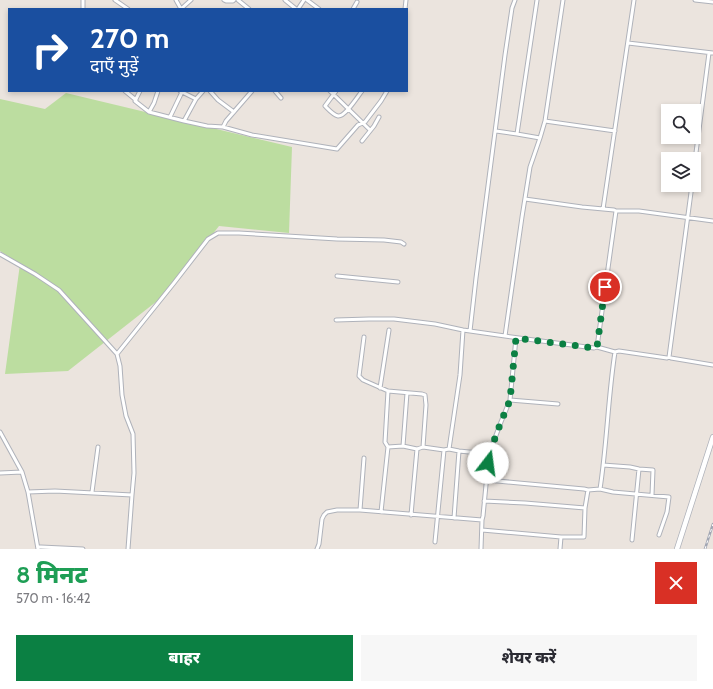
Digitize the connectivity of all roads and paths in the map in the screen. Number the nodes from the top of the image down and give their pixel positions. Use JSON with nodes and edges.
{"nodes":[{"id":1,"x":115,"y":0,"type":"edge"},
{"id":2,"x":191,"y":0,"type":"edge"},
{"id":3,"x":224,"y":0,"type":"edge"},
{"id":4,"x":234,"y":0,"type":"edge"},
{"id":5,"x":238,"y":0,"type":"edge"},
{"id":6,"x":285,"y":0,"type":"edge"},
{"id":7,"x":305,"y":0,"type":"edge"},
{"id":8,"x":515,"y":0,"type":"edge"},
{"id":9,"x":537,"y":0,"type":"edge"},
{"id":10,"x":563,"y":0,"type":"edge"},
{"id":11,"x":634,"y":0,"type":"edge"},
{"id":12,"x":695,"y":0,"type":"edge"},
{"id":13,"x":357,"y":2,"type":"dead end"},
{"id":14,"x":713,"y":2,"type":"edge"},
{"id":15,"x":127,"y":8,"type":"edge"},
{"id":16,"x":182,"y":8,"type":"edge"},
{"id":17,"x":248,"y":8,"type":"edge"},
{"id":18,"x":296,"y":8,"type":"edge"},
{"id":19,"x":298,"y":8,"type":"edge"},
{"id":20,"x":317,"y":8,"type":"edge"},
{"id":21,"x":354,"y":8,"type":"edge"},
{"id":22,"x":628,"y":43,"type":"junction"},
{"id":23,"x":711,"y":53,"type":"edge"},
{"id":24,"x":126,"y":92,"type":"edge"},
{"id":25,"x":140,"y":92,"type":"edge"},
{"id":26,"x":158,"y":92,"type":"edge"},
{"id":27,"x":181,"y":92,"type":"edge"},
{"id":28,"x":202,"y":92,"type":"edge"},
{"id":29,"x":211,"y":92,"type":"edge"},
{"id":30,"x":251,"y":92,"type":"edge"},
{"id":31,"x":276,"y":92,"type":"edge"},
{"id":32,"x":331,"y":92,"type":"edge"},
{"id":33,"x":335,"y":92,"type":"edge"},
{"id":34,"x":361,"y":92,"type":"edge"},
{"id":35,"x":386,"y":92,"type":"edge"},
{"id":36,"x":333,"y":95,"type":"junction"},
{"id":37,"x":281,"y":98,"type":"dead end"},
{"id":38,"x":136,"y":100,"type":"junction"},
{"id":39,"x":196,"y":100,"type":"junction"},
{"id":40,"x":348,"y":110,"type":"junction"},
{"id":41,"x":150,"y":112,"type":"junction"},
{"id":42,"x":234,"y":112,"type":"junction"},
{"id":43,"x":170,"y":117,"type":"junction"},
{"id":44,"x":379,"y":117,"type":"dead end"},
{"id":45,"x":184,"y":121,"type":"junction"},
{"id":46,"x":545,"y":121,"type":"junction"},
{"id":47,"x":362,"y":124,"type":"junction"},
{"id":48,"x":223,"y":127,"type":"junction"},
{"id":49,"x":370,"y":130,"type":"junction"},
{"id":50,"x":496,"y":131,"type":"junction"},
{"id":51,"x":615,"y":131,"type":"junction"},
{"id":52,"x":517,"y":134,"type":"junction"},
{"id":53,"x":540,"y":138,"type":"junction"},
{"id":54,"x":362,"y":141,"type":"dead end"},
{"id":55,"x":696,"y":152,"type":"edge"},
{"id":56,"x":691,"y":192,"type":"edge"},
{"id":57,"x":525,"y":200,"type":"junction"},
{"id":58,"x":603,"y":209,"type":"junction"},
{"id":59,"x":616,"y":211,"type":"junction"},
{"id":60,"x":688,"y":217,"type":"junction"},
{"id":61,"x":713,"y":221,"type":"edge"},
{"id":62,"x":404,"y":244,"type":"dead end"},
{"id":63,"x":0,"y":254,"type":"edge"},
{"id":64,"x":337,"y":276,"type":"dead end"},
{"id":65,"x":398,"y":282,"type":"dead end"},
{"id":66,"x":336,"y":320,"type":"dead end"},
{"id":67,"x":390,"y":330,"type":"dead end"},
{"id":68,"x":464,"y":330,"type":"junction"},
{"id":69,"x":470,"y":331,"type":"junction"},
{"id":70,"x":504,"y":336,"type":"junction"},
{"id":71,"x":364,"y":337,"type":"dead end"},
{"id":72,"x":516,"y":338,"type":"junction"},
{"id":73,"x":597,"y":347,"type":"junction"},
{"id":74,"x":615,"y":352,"type":"junction"},
{"id":75,"x":116,"y":354,"type":"junction"},
{"id":76,"x":669,"y":357,"type":"junction"},
{"id":77,"x":713,"y":365,"type":"edge"},
{"id":78,"x":380,"y":388,"type":"junction"},
{"id":79,"x":388,"y":391,"type":"junction"},
{"id":80,"x":407,"y":393,"type":"junction"},
{"id":81,"x":510,"y":400,"type":"junction"},
{"id":82,"x":558,"y":404,"type":"dead end"},
{"id":83,"x":0,"y":432,"type":"edge"},
{"id":84,"x":713,"y":437,"type":"edge"},
{"id":85,"x":403,"y":446,"type":"junction"},
{"id":86,"x":98,"y":447,"type":"dead end"},
{"id":87,"x":388,"y":447,"type":"junction"},
{"id":88,"x":423,"y":447,"type":"junction"},
{"id":89,"x":417,"y":449,"type":"junction"},
{"id":90,"x":449,"y":449,"type":"junction"},
{"id":91,"x":444,"y":450,"type":"junction"},
{"id":92,"x":459,"y":451,"type":"junction"},
{"id":93,"x":489,"y":454,"type":"junction"},
{"id":94,"x":364,"y":458,"type":"dead end"},
{"id":95,"x":604,"y":465,"type":"junction"},
{"id":96,"x":639,"y":469,"type":"junction"},
{"id":97,"x":22,"y":472,"type":"junction"},
{"id":98,"x":0,"y":473,"type":"edge"},
{"id":99,"x":487,"y":480,"type":"junction"},
{"id":100,"x":600,"y":489,"type":"junction"},
{"id":101,"x":588,"y":490,"type":"junction"},
{"id":102,"x":28,"y":492,"type":"junction"},
{"id":103,"x":92,"y":492,"type":"junction"},
{"id":104,"x":637,"y":494,"type":"junction"},
{"id":105,"x":132,"y":495,"type":"junction"},
{"id":106,"x":652,"y":495,"type":"junction"},
{"id":107,"x":484,"y":501,"type":"junction"},
{"id":108,"x":585,"y":508,"type":"junction"},
{"id":109,"x":360,"y":510,"type":"junction"},
{"id":110,"x":382,"y":512,"type":"junction"},
{"id":111,"x":412,"y":515,"type":"junction"},
{"id":112,"x":438,"y":517,"type":"junction"},
{"id":113,"x":454,"y":518,"type":"junction"},
{"id":114,"x":482,"y":520,"type":"junction"},
{"id":115,"x":482,"y":530,"type":"junction"},
{"id":116,"x":659,"y":535,"type":"dead end"},
{"id":117,"x":561,"y":537,"type":"junction"},
{"id":118,"x":632,"y":540,"type":"dead end"},
{"id":119,"x":435,"y":542,"type":"dead end"},
{"id":120,"x":38,"y":548,"type":"edge"},
{"id":121,"x":83,"y":549,"type":"edge"},
{"id":122,"x":128,"y":549,"type":"edge"},
{"id":123,"x":318,"y":549,"type":"edge"},
{"id":124,"x":481,"y":549,"type":"edge"},
{"id":125,"x":560,"y":549,"type":"edge"},
{"id":126,"x":677,"y":549,"type":"edge"}],
"edges":[{"from":1,"to":15,"type":"street"},
{"from":2,"to":16,"type":"street"},
{"from":3,"to":4,"type":"street"},
{"from":5,"to":17,"type":"street"},
{"from":6,"to":18,"type":"street"},
{"from":7,"to":19,"type":"street"},
{"from":7,"to":20,"type":"street"},
{"from":8,"to":50,"type":"street"},
{"from":9,"to":52,"type":"street"},
{"from":10,"to":46,"type":"street"},
{"from":11,"to":22,"type":"street"},
{"from":12,"to":14,"type":"street"},
{"from":13,"to":21,"type":"street"},
{"from":22,"to":23,"type":"street"},
{"from":22,"to":51,"type":"street"},
{"from":23,"to":55,"type":"street"},
{"from":24,"to":38,"type":"street"},
{"from":25,"to":38,"type":"street"},
{"from":26,"to":41,"type":"street"},
{"from":27,"to":39,"type":"street"},
{"from":27,"to":43,"type":"street"},
{"from":28,"to":39,"type":"street"},
{"from":29,"to":42,"type":"street"},
{"from":30,"to":42,"type":"street"},
{"from":31,"to":37,"type":"street"},
{"from":32,"to":36,"type":"street"},
{"from":33,"to":36,"type":"street"},
{"from":34,"to":40,"type":"street"},
{"from":35,"to":47,"type":"street"},
{"from":36,"to":40,"type":"street"},
{"from":36,"to":40,"type":"street"},
{"from":38,"to":41,"type":"street"},
{"from":39,"to":45,"type":"street"},
{"from":40,"to":47,"type":"street"},
{"from":41,"to":43,"type":"street"},
{"from":42,"to":48,"type":"street"},
{"from":43,"to":45,"type":"street"},
{"from":44,"to":49,"type":"street"},
{"from":45,"to":48,"type":"street"},
{"from":46,"to":51,"type":"street"},
{"from":46,"to":53,"type":"street"},
{"from":47,"to":48,"type":"street"},
{"from":47,"to":49,"type":"street"},
{"from":49,"to":54,"type":"street"},
{"from":50,"to":52,"type":"street"},
{"from":50,"to":69,"type":"street"},
{"from":51,"to":58,"type":"street"},
{"from":52,"to":53,"type":"street"},
{"from":53,"to":57,"type":"street"},
{"from":56,"to":60,"type":"street"},
{"from":57,"to":58,"type":"street"},
{"from":57,"to":70,"type":"street"},
{"from":58,"to":59,"type":"street"},
{"from":59,"to":60,"type":"street"},
{"from":59,"to":73,"type":"street"},
{"from":60,"to":61,"type":"street"},
{"from":60,"to":76,"type":"street"},
{"from":62,"to":75,"type":"street"},
{"from":63,"to":75,"type":"street"},
{"from":64,"to":65,"type":"street"},
{"from":66,"to":68,"type":"street"},
{"from":67,"to":78,"type":"street"},
{"from":68,"to":69,"type":"street"},
{"from":68,"to":90,"type":"street"},
{"from":69,"to":70,"type":"street"},
{"from":70,"to":72,"type":"street"},
{"from":71,"to":78,"type":"street"},
{"from":72,"to":73,"type":"street"},
{"from":72,"to":81,"type":"street"},
{"from":73,"to":74,"type":"street"},
{"from":74,"to":76,"type":"street"},
{"from":74,"to":95,"type":"street"},
{"from":75,"to":105,"type":"street"},
{"from":76,"to":77,"type":"street"},
{"from":78,"to":79,"type":"street"},
{"from":79,"to":80,"type":"street"},
{"from":79,"to":87,"type":"street"},
{"from":80,"to":85,"type":"street"},
{"from":80,"to":88,"type":"street"},
{"from":81,"to":82,"type":"street"},
{"from":81,"to":93,"type":"street"},
{"from":83,"to":97,"type":"street"},
{"from":84,"to":126,"type":"street"},
{"from":85,"to":87,"type":"street"},
{"from":85,"to":89,"type":"street"},
{"from":86,"to":103,"type":"street"},
{"from":87,"to":110,"type":"street"},
{"from":88,"to":89,"type":"street"},
{"from":88,"to":91,"type":"street"},
{"from":89,"to":111,"type":"street"},
{"from":90,"to":91,"type":"street"},
{"from":90,"to":92,"type":"street"},
{"from":91,"to":112,"type":"street"},
{"from":92,"to":93,"type":"street"},
{"from":92,"to":113,"type":"street"},
{"from":93,"to":99,"type":"street"},
{"from":94,"to":109,"type":"street"},
{"from":95,"to":96,"type":"street"},
{"from":95,"to":100,"type":"street"},
{"from":96,"to":104,"type":"street"},
{"from":96,"to":106,"type":"street"},
{"from":97,"to":98,"type":"street"},
{"from":97,"to":102,"type":"street"},
{"from":99,"to":101,"type":"street"},
{"from":99,"to":107,"type":"street"},
{"from":100,"to":101,"type":"street"},
{"from":100,"to":104,"type":"street"},
{"from":101,"to":108,"type":"street"},
{"from":102,"to":103,"type":"street"},
{"from":102,"to":120,"type":"street"},
{"from":103,"to":105,"type":"street"},
{"from":104,"to":106,"type":"street"},
{"from":104,"to":118,"type":"street"},
{"from":105,"to":122,"type":"street"},
{"from":106,"to":116,"type":"street"},
{"from":107,"to":108,"type":"street"},
{"from":107,"to":114,"type":"street"},
{"from":108,"to":117,"type":"street"},
{"from":109,"to":110,"type":"street"},
{"from":109,"to":123,"type":"street"},
{"from":110,"to":111,"type":"street"},
{"from":111,"to":112,"type":"street"},
{"from":112,"to":113,"type":"street"},
{"from":112,"to":119,"type":"street"},
{"from":113,"to":114,"type":"street"},
{"from":114,"to":115,"type":"street"},
{"from":115,"to":117,"type":"street"},
{"from":115,"to":124,"type":"street"},
{"from":117,"to":125,"type":"street"},
{"from":120,"to":121,"type":"street"}]}
